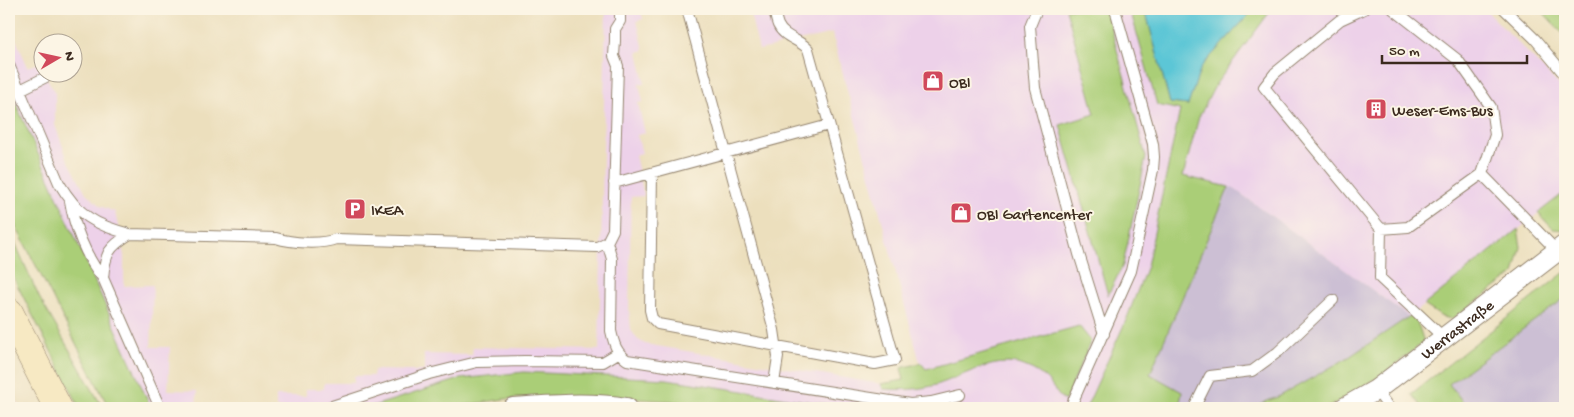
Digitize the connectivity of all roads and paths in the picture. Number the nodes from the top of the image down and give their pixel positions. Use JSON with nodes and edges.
{"nodes":[{"id":1,"x":620,"y":9,"type":"edge"},
{"id":2,"x":688,"y":9,"type":"edge"},
{"id":3,"x":774,"y":9,"type":"edge"},
{"id":4,"x":1037,"y":9,"type":"edge"},
{"id":5,"x":1116,"y":9,"type":"edge"},
{"id":6,"x":1364,"y":9,"type":"edge"},
{"id":7,"x":1393,"y":9,"type":"edge"},
{"id":8,"x":1504,"y":9,"type":"edge"},
{"id":9,"x":9,"y":65,"type":"edge"},
{"id":10,"x":1565,"y":75,"type":"edge"},
{"id":11,"x":37,"y":82,"type":"edge"},
{"id":12,"x":20,"y":90,"type":"junction"},
{"id":13,"x":829,"y":125,"type":"junction"},
{"id":14,"x":726,"y":153,"type":"junction"},
{"id":15,"x":652,"y":173,"type":"junction"},
{"id":16,"x":1482,"y":174,"type":"junction"},
{"id":17,"x":614,"y":183,"type":"junction"},
{"id":18,"x":70,"y":200,"type":"junction"},
{"id":19,"x":1382,"y":229,"type":"junction"},
{"id":20,"x":130,"y":234,"type":"junction"},
{"id":21,"x":607,"y":242,"type":"junction"},
{"id":22,"x":1561,"y":248,"type":"edge"},
{"id":23,"x":103,"y":278,"type":"junction"},
{"id":24,"x":1333,"y":300,"type":"dead end"},
{"id":25,"x":9,"y":312,"type":"edge"},
{"id":26,"x":1104,"y":334,"type":"junction"},
{"id":27,"x":1444,"y":338,"type":"junction"},
{"id":28,"x":776,"y":346,"type":"junction"},
{"id":29,"x":618,"y":353,"type":"junction"},
{"id":30,"x":774,"y":383,"type":"junction"},
{"id":31,"x":1376,"y":390,"type":"junction"},
{"id":32,"x":960,"y":395,"type":"dead end"},
{"id":33,"x":58,"y":408,"type":"edge"},
{"id":34,"x":160,"y":408,"type":"edge"},
{"id":35,"x":326,"y":408,"type":"edge"},
{"id":36,"x":513,"y":408,"type":"edge"},
{"id":37,"x":627,"y":408,"type":"edge"},
{"id":38,"x":1070,"y":408,"type":"edge"},
{"id":39,"x":1194,"y":408,"type":"edge"},
{"id":40,"x":1344,"y":408,"type":"edge"},
{"id":41,"x":1389,"y":408,"type":"edge"}],
"edges":[{"from":1,"to":17,"type":"lane"},
{"from":2,"to":14,"type":"lane"},
{"from":3,"to":13,"type":"lane"},
{"from":4,"to":26,"type":"lane"},
{"from":5,"to":26,"type":"lane"},
{"from":6,"to":19,"type":"lane"},
{"from":7,"to":16,"type":"lane"},
{"from":8,"to":10,"type":"lane"},
{"from":9,"to":12,"type":"lane"},
{"from":11,"to":12,"type":"lane"},
{"from":12,"to":18,"type":"lane"},
{"from":13,"to":14,"type":"lane"},
{"from":13,"to":28,"type":"lane"},
{"from":14,"to":15,"type":"lane"},
{"from":14,"to":28,"type":"lane"},
{"from":15,"to":17,"type":"lane"},
{"from":15,"to":28,"type":"lane"},
{"from":16,"to":19,"type":"lane"},
{"from":16,"to":22,"type":"lane"},
{"from":17,"to":21,"type":"lane"},
{"from":18,"to":20,"type":"lane"},
{"from":18,"to":23,"type":"lane"},
{"from":19,"to":27,"type":"lane"},
{"from":20,"to":21,"type":"lane"},
{"from":20,"to":23,"type":"lane"},
{"from":21,"to":29,"type":"lane"},
{"from":22,"to":27,"type":"street","name":"Werrastraße"},
{"from":23,"to":34,"type":"lane"},
{"from":24,"to":39,"type":"lane"},
{"from":25,"to":33,"type":"main road"},
{"from":26,"to":38,"type":"lane"},
{"from":27,"to":31,"type":"street","name":"Werrastraße"},
{"from":28,"to":30,"type":"lane"},
{"from":29,"to":30,"type":"lane"},
{"from":29,"to":35,"type":"lane"},
{"from":30,"to":32,"type":"lane"},
{"from":31,"to":40,"type":"street","name":"Werrastraße"},
{"from":31,"to":41,"type":"lane"},
{"from":36,"to":37,"type":"street"}]}
